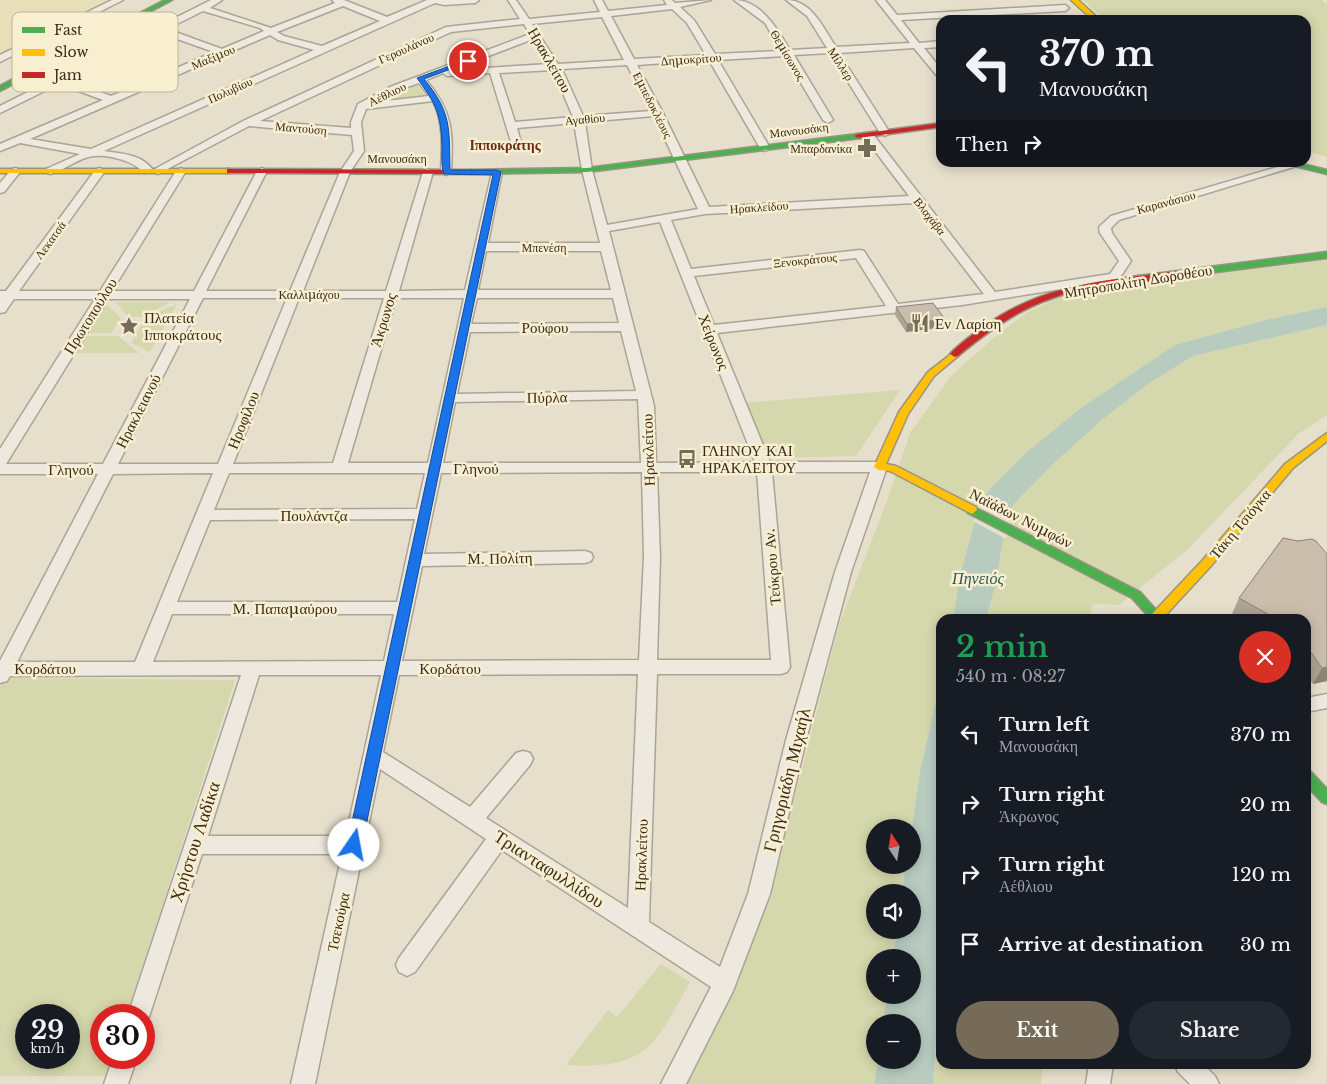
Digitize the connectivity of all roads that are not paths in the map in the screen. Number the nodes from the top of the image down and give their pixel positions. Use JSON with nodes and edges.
{"nodes":[{"id":1,"x":119,"y":0,"type":"edge"},
{"id":2,"x":149,"y":0,"type":"edge"},
{"id":3,"x":169,"y":0,"type":"edge"},
{"id":4,"x":218,"y":0,"type":"edge"},
{"id":5,"x":434,"y":0,"type":"edge"},
{"id":6,"x":475,"y":0,"type":"edge"},
{"id":7,"x":512,"y":0,"type":"edge"},
{"id":8,"x":598,"y":0,"type":"edge"},
{"id":9,"x":707,"y":0,"type":"edge"},
{"id":10,"x":738,"y":0,"type":"edge"},
{"id":11,"x":790,"y":0,"type":"edge"},
{"id":12,"x":880,"y":0,"type":"edge"},
{"id":13,"x":340,"y":2,"type":"edge"},
{"id":14,"x":671,"y":3,"type":"edge"},
{"id":15,"x":1065,"y":3,"type":"edge"},
{"id":16,"x":202,"y":8,"type":"junction"},
{"id":17,"x":95,"y":12,"type":"edge"},
{"id":18,"x":126,"y":12,"type":"edge"},
{"id":19,"x":146,"y":12,"type":"edge"},
{"id":20,"x":606,"y":14,"type":"junction"},
{"id":21,"x":1075,"y":15,"type":"edge"},
{"id":22,"x":1088,"y":15,"type":"edge"},
{"id":23,"x":896,"y":18,"type":"junction"},
{"id":24,"x":386,"y":20,"type":"junction"},
{"id":25,"x":527,"y":20,"type":"junction"},
{"id":26,"x":178,"y":21,"type":"edge"},
{"id":27,"x":273,"y":30,"type":"junction"},
{"id":28,"x":535,"y":35,"type":"junction"},
{"id":29,"x":178,"y":36,"type":"edge"},
{"id":30,"x":936,"y":44,"type":"edge"},
{"id":31,"x":917,"y":45,"type":"junction"},
{"id":32,"x":322,"y":49,"type":"junction"},
{"id":33,"x":832,"y":50,"type":"junction"},
{"id":34,"x":223,"y":52,"type":"junction"},
{"id":35,"x":12,"y":53,"type":"edge"},
{"id":36,"x":786,"y":53,"type":"junction"},
{"id":37,"x":712,"y":58,"type":"junction"},
{"id":38,"x":0,"y":59,"type":"edge"},
{"id":39,"x":632,"y":63,"type":"junction"},
{"id":40,"x":556,"y":67,"type":"junction"},
{"id":41,"x":936,"y":68,"type":"edge"},
{"id":42,"x":12,"y":71,"type":"edge"},
{"id":43,"x":494,"y":71,"type":"junction"},
{"id":44,"x":178,"y":72,"type":"edge"},
{"id":45,"x":441,"y":72,"type":"junction"},
{"id":46,"x":0,"y":77,"type":"edge"},
{"id":47,"x":420,"y":78,"type":"junction"},
{"id":48,"x":12,"y":83,"type":"edge"},
{"id":49,"x":0,"y":89,"type":"edge"},
{"id":50,"x":34,"y":92,"type":"edge"},
{"id":51,"x":90,"y":92,"type":"edge"},
{"id":52,"x":131,"y":92,"type":"edge"},
{"id":53,"x":436,"y":98,"type":"junction"},
{"id":54,"x":112,"y":100,"type":"junction"},
{"id":55,"x":362,"y":106,"type":"junction"},
{"id":56,"x":0,"y":110,"type":"edge"},
{"id":57,"x":658,"y":113,"type":"junction"},
{"id":58,"x":578,"y":119,"type":"junction"},
{"id":59,"x":828,"y":120,"type":"dead end"},
{"id":60,"x":247,"y":123,"type":"junction"},
{"id":61,"x":512,"y":125,"type":"junction"},
{"id":62,"x":936,"y":126,"type":"edge"},
{"id":63,"x":356,"y":132,"type":"junction"},
{"id":64,"x":886,"y":134,"type":"junction"},
{"id":65,"x":868,"y":136,"type":"junction"},
{"id":66,"x":19,"y":140,"type":"junction"},
{"id":67,"x":516,"y":144,"type":"dead end"},
{"id":68,"x":0,"y":148,"type":"edge"},
{"id":69,"x":765,"y":148,"type":"junction"},
{"id":70,"x":94,"y":151,"type":"junction"},
{"id":71,"x":681,"y":159,"type":"junction"},
{"id":72,"x":1311,"y":159,"type":"edge"},
{"id":73,"x":1327,"y":163,"type":"edge"},
{"id":74,"x":1288,"y":167,"type":"edge"},
{"id":75,"x":1304,"y":167,"type":"edge"},
{"id":76,"x":587,"y":170,"type":"junction"},
{"id":77,"x":0,"y":171,"type":"edge"},
{"id":78,"x":16,"y":171,"type":"junction"},
{"id":79,"x":50,"y":171,"type":"junction"},
{"id":80,"x":100,"y":171,"type":"junction"},
{"id":81,"x":153,"y":171,"type":"junction"},
{"id":82,"x":181,"y":171,"type":"junction"},
{"id":83,"x":262,"y":171,"type":"junction"},
{"id":84,"x":345,"y":172,"type":"junction"},
{"id":85,"x":428,"y":172,"type":"junction"},
{"id":86,"x":446,"y":172,"type":"junction"},
{"id":87,"x":497,"y":172,"type":"junction"},
{"id":88,"x":1327,"y":172,"type":"edge"},
{"id":89,"x":0,"y":190,"type":"edge"},
{"id":90,"x":918,"y":200,"type":"junction"},
{"id":91,"x":705,"y":211,"type":"junction"},
{"id":92,"x":664,"y":217,"type":"junction"},
{"id":93,"x":602,"y":229,"type":"junction"},
{"id":94,"x":481,"y":247,"type":"junction"},
{"id":95,"x":607,"y":247,"type":"junction"},
{"id":96,"x":1327,"y":255,"type":"edge"},
{"id":97,"x":686,"y":273,"type":"junction"},
{"id":98,"x":1113,"y":280,"type":"junction"},
{"id":99,"x":295,"y":294,"type":"junction"},
{"id":100,"x":391,"y":294,"type":"junction"},
{"id":101,"x":471,"y":294,"type":"junction"},
{"id":102,"x":618,"y":294,"type":"junction"},
{"id":103,"x":5,"y":295,"type":"edge"},
{"id":104,"x":104,"y":295,"type":"junction"},
{"id":105,"x":198,"y":295,"type":"junction"},
{"id":106,"x":992,"y":296,"type":"junction"},
{"id":107,"x":0,"y":309,"type":"edge"},
{"id":108,"x":894,"y":309,"type":"junction"},
{"id":109,"x":627,"y":327,"type":"junction"},
{"id":110,"x":464,"y":328,"type":"junction"},
{"id":111,"x":709,"y":330,"type":"junction"},
{"id":112,"x":644,"y":395,"type":"junction"},
{"id":113,"x":449,"y":398,"type":"junction"},
{"id":114,"x":1327,"y":436,"type":"edge"},
{"id":115,"x":0,"y":461,"type":"edge"},
{"id":116,"x":764,"y":467,"type":"junction"},
{"id":117,"x":108,"y":468,"type":"junction"},
{"id":118,"x":224,"y":468,"type":"junction"},
{"id":119,"x":339,"y":468,"type":"junction"},
{"id":120,"x":434,"y":468,"type":"junction"},
{"id":121,"x":648,"y":468,"type":"junction"},
{"id":122,"x":885,"y":468,"type":"junction"},
{"id":123,"x":0,"y":469,"type":"edge"},
{"id":124,"x":424,"y":514,"type":"junction"},
{"id":125,"x":204,"y":515,"type":"junction"},
{"id":126,"x":585,"y":557,"type":"dead end"},
{"id":127,"x":415,"y":560,"type":"junction"},
{"id":128,"x":166,"y":608,"type":"junction"},
{"id":129,"x":405,"y":608,"type":"junction"},
{"id":130,"x":1153,"y":614,"type":"edge"},
{"id":131,"x":1161,"y":614,"type":"edge"},
{"id":132,"x":647,"y":667,"type":"junction"},
{"id":133,"x":781,"y":667,"type":"joint"},
{"id":134,"x":141,"y":668,"type":"junction"},
{"id":135,"x":252,"y":668,"type":"junction"},
{"id":136,"x":392,"y":668,"type":"junction"},
{"id":137,"x":2,"y":672,"type":"edge"},
{"id":138,"x":1327,"y":701,"type":"edge"},
{"id":139,"x":1311,"y":704,"type":"edge"},
{"id":140,"x":373,"y":755,"type":"junction"},
{"id":141,"x":523,"y":758,"type":"dead end"},
{"id":142,"x":1311,"y":781,"type":"edge"},
{"id":143,"x":1327,"y":798,"type":"edge"},
{"id":144,"x":472,"y":819,"type":"junction"},
{"id":145,"x":500,"y":836,"type":"junction"},
{"id":146,"x":194,"y":845,"type":"junction"},
{"id":147,"x":354,"y":845,"type":"junction"},
{"id":148,"x":638,"y":926,"type":"junction"},
{"id":149,"x":407,"y":965,"type":"dead end"},
{"id":150,"x":725,"y":983,"type":"junction"},
{"id":151,"x":143,"y":1004,"type":"edge"},
{"id":152,"x":121,"y":1069,"type":"edge"},
{"id":153,"x":1100,"y":1069,"type":"edge"},
{"id":154,"x":1191,"y":1069,"type":"edge"},
{"id":155,"x":116,"y":1084,"type":"edge"},
{"id":156,"x":303,"y":1084,"type":"edge"},
{"id":157,"x":673,"y":1084,"type":"edge"},
{"id":158,"x":1098,"y":1084,"type":"edge"},
{"id":159,"x":1207,"y":1084,"type":"edge"}],
"edges":[{"from":1,"to":17,"type":"street"},
{"from":2,"to":18,"type":"main road"},
{"from":3,"to":19,"type":"main road"},
{"from":4,"to":16,"type":"street"},
{"from":5,"to":6,"type":"street"},
{"from":5,"to":24,"type":"street","name":"Πολυβίου"},
{"from":7,"to":25,"type":"street","name":"Ηρακλείτου"},
{"from":8,"to":20,"type":"street","name":"Εμπεδοκλέους"},
{"from":9,"to":14,"type":"street","name":"Γερουλάνου"},
{"from":10,"to":36,"type":"street","name":"Θεμίσωνος"},
{"from":11,"to":33,"type":"street","name":"Μίλλερ"},
{"from":12,"to":23,"type":"street"},
{"from":13,"to":24,"type":"street"},
{"from":13,"to":27,"type":"street","name":"Μαξίμου"},
{"from":14,"to":20,"type":"street","name":"Γερουλάνου"},
{"from":14,"to":37,"type":"street"},
{"from":15,"to":21,"type":"main road"},
{"from":15,"to":22,"type":"main road"},
{"from":15,"to":23,"type":"street"},
{"from":16,"to":26,"type":"street"},
{"from":16,"to":27,"type":"street"},
{"from":20,"to":25,"type":"street","name":"Γερουλάνου"},
{"from":20,"to":39,"type":"street","name":"Εμπεδοκλέους"},
{"from":23,"to":31,"type":"street"},
{"from":24,"to":32,"type":"street","name":"Πολυβίου"},
{"from":25,"to":28,"type":"street","name":"Ηρακλείτου"},
{"from":25,"to":60,"type":"street","name":"Γερουλάνου"},
{"from":27,"to":32,"type":"street"},
{"from":27,"to":34,"type":"street","name":"Μαξίμου"},
{"from":28,"to":40,"type":"street","name":"Ηρακλείτου"},
{"from":28,"to":45,"type":"street","name":"Αέθλιου"},
{"from":29,"to":34,"type":"street"},
{"from":30,"to":31,"type":"street","name":"Δημοκρίτου"},
{"from":31,"to":33,"type":"street","name":"Δημοκρίτου"},
{"from":31,"to":41,"type":"street"},
{"from":32,"to":70,"type":"street","name":"Πολυβίου"},
{"from":33,"to":36,"type":"street","name":"Δημοκρίτου"},
{"from":33,"to":64,"type":"street","name":"Μίλλερ"},
{"from":34,"to":44,"type":"street","name":"Μαξίμου"},
{"from":35,"to":38,"type":"street"},
{"from":36,"to":37,"type":"street","name":"Δημοκρίτου"},
{"from":36,"to":59,"type":"street","name":"Θεμίσωνος"},
{"from":37,"to":39,"type":"street","name":"Δημοκρίτου"},
{"from":37,"to":69,"type":"street"},
{"from":39,"to":40,"type":"street","name":"Δημοκρίτου"},
{"from":39,"to":57,"type":"street","name":"Εμπεδοκλέους"},
{"from":40,"to":43,"type":"street","name":"Δημοκρίτου"},
{"from":40,"to":58,"type":"street","name":"Ηρακλείτου"},
{"from":42,"to":46,"type":"main road"},
{"from":43,"to":45,"type":"street","name":"Δημοκρίτου"},
{"from":43,"to":61,"type":"street"},
{"from":45,"to":47,"type":"street","name":"Αέθλιου"},
{"from":47,"to":53,"type":"street"},
{"from":47,"to":55,"type":"street","name":"Αέθλιου"},
{"from":48,"to":49,"type":"main road"},
{"from":50,"to":56,"type":"street"},
{"from":51,"to":54,"type":"street"},
{"from":52,"to":54,"type":"street","name":"Μαξίμου"},
{"from":53,"to":55,"type":"street"},
{"from":53,"to":86,"type":"street"},
{"from":54,"to":66,"type":"street","name":"Μαξίμου"},
{"from":55,"to":63,"type":"street","name":"Αέθλιου"},
{"from":57,"to":58,"type":"street","name":"Αγαθίου"},
{"from":57,"to":71,"type":"street","name":"Εμπεδοκλέους"},
{"from":58,"to":61,"type":"street","name":"Αγαθίου"},
{"from":58,"to":76,"type":"street","name":"Ηρακλείτου"},
{"from":60,"to":63,"type":"street","name":"Μαντούση"},
{"from":60,"to":81,"type":"street","name":"Γερουλάνου"},
{"from":61,"to":67,"type":"street"},
{"from":62,"to":64,"type":"main road","name":"Μανουσάκη"},
{"from":63,"to":84,"type":"street","name":"Αέθλιου"},
{"from":64,"to":65,"type":"main road","name":"Μανουσάκη"},
{"from":65,"to":69,"type":"main road","name":"Μανουσάκη"},
{"from":65,"to":90,"type":"street","name":"Βλαχάβα"},
{"from":66,"to":68,"type":"street","name":"Μαξίμου"},
{"from":66,"to":70,"type":"street"},
{"from":69,"to":71,"type":"main road","name":"Μανουσάκη"},
{"from":70,"to":79,"type":"street","name":"Πολυβίου"},
{"from":70,"to":81,"type":"street"},
{"from":71,"to":76,"type":"main road","name":"Μανουσάκη"},
{"from":71,"to":91,"type":"street","name":"Εμπεδοκλέους"},
{"from":72,"to":73,"type":"main road"},
{"from":74,"to":98,"type":"street","name":"Καρανάσιου"},
{"from":75,"to":88,"type":"main road"},
{"from":76,"to":87,"type":"main road","name":"Μανουσάκη"},
{"from":76,"to":93,"type":"street","name":"Ηρακλείτου"},
{"from":77,"to":78,"type":"main road","name":"Μανουσάκη"},
{"from":78,"to":79,"type":"main road","name":"Μανουσάκη"},
{"from":78,"to":89,"type":"street"},
{"from":79,"to":80,"type":"main road","name":"Μανουσάκη"},
{"from":80,"to":81,"type":"main road","name":"Μανουσάκη"},
{"from":80,"to":103,"type":"street","name":"Λεκατσά"},
{"from":81,"to":82,"type":"main road","name":"Μανουσάκη"},
{"from":82,"to":83,"type":"main road","name":"Μανουσάκη"},
{"from":82,"to":104,"type":"street","name":"Πρωτοπούλου"},
{"from":83,"to":84,"type":"main road","name":"Μανουσάκη"},
{"from":83,"to":105,"type":"street","name":"Ηρακλειανού"},
{"from":84,"to":85,"type":"main road","name":"Μανουσάκη"},
{"from":84,"to":99,"type":"street","name":"Ηροφίλου"},
{"from":85,"to":86,"type":"main road","name":"Μανουσάκη"},
{"from":85,"to":100,"type":"street","name":"Άκρωνος"},
{"from":86,"to":87,"type":"main road","name":"Μανουσάκη"},
{"from":87,"to":94,"type":"street","name":"Τσεκούρα"},
{"from":90,"to":91,"type":"street","name":"Ηρακλείδου"},
{"from":90,"to":106,"type":"street","name":"Βλαχάβα"},
{"from":91,"to":92,"type":"street","name":"Ηρακλείδου"},
{"from":92,"to":93,"type":"street","name":"Ηρακλείδου"},
{"from":92,"to":97,"type":"street","name":"Χείρωνος"},
{"from":93,"to":95,"type":"street","name":"Ηρακλείτου"},
{"from":94,"to":95,"type":"street","name":"Μπενέση"},
{"from":94,"to":101,"type":"street","name":"Τσεκούρα"},
{"from":95,"to":102,"type":"street","name":"Ηρακλείτου"},
{"from":96,"to":98,"type":"main road","name":"Μητροπολίτη Δωροθέου"},
{"from":97,"to":108,"type":"street","name":"Ξενοκράτους"},
{"from":97,"to":111,"type":"street","name":"Χείρωνος"},
{"from":98,"to":106,"type":"street","name":"Μητροπολίτη Δωροθέου"},
{"from":98,"to":122,"type":"main road","name":"Μητροπολίτη Δωροθέου"},
{"from":99,"to":100,"type":"street","name":"Καλλιμάχου"},
{"from":99,"to":105,"type":"street","name":"Καλλιμάχου"},
{"from":99,"to":118,"type":"street","name":"Ηροφίλου"},
{"from":100,"to":101,"type":"street","name":"Καλλιμάχου"},
{"from":100,"to":119,"type":"street","name":"Άκρωνος"},
{"from":101,"to":102,"type":"street","name":"Καλλιμάχου"},
{"from":101,"to":110,"type":"street","name":"Τσεκούρα"},
{"from":102,"to":109,"type":"street","name":"Ηρακλείτου"},
{"from":103,"to":104,"type":"street","name":"Καλλιμάχου"},
{"from":103,"to":107,"type":"street","name":"Λεκατσά"},
{"from":104,"to":105,"type":"street","name":"Καλλιμάχου"},
{"from":104,"to":115,"type":"street","name":"Πρωτοπούλου"},
{"from":105,"to":117,"type":"street","name":"Ηρακλειανού"},
{"from":106,"to":108,"type":"street","name":"Μητροπολίτη Δωροθέου"},
{"from":108,"to":111,"type":"street","name":"Μητροπολίτη Δωροθέου"},
{"from":109,"to":110,"type":"street","name":"Ρούφου"},
{"from":109,"to":112,"type":"street","name":"Ηρακλείτου"},
{"from":110,"to":113,"type":"street","name":"Τσεκούρα"},
{"from":111,"to":116,"type":"street","name":"Χείρωνος"},
{"from":112,"to":113,"type":"street","name":"Πύρλα"},
{"from":112,"to":121,"type":"street","name":"Ηρακλείτου"},
{"from":113,"to":120,"type":"street","name":"Τσεκούρα"},
{"from":114,"to":131,"type":"main road","name":"Τάκη Τσιόγκα"},
{"from":116,"to":121,"type":"street","name":"Γληνού"},
{"from":116,"to":122,"type":"street","name":"Γληνού"},
{"from":116,"to":133,"type":"street","name":"Τεύκρου Αν."},
{"from":117,"to":118,"type":"street","name":"Γληνού"},
{"from":117,"to":123,"type":"street","name":"Γληνού"},
{"from":117,"to":137,"type":"street","name":"Ηρακλειανού"},
{"from":118,"to":119,"type":"street","name":"Γληνού"},
{"from":118,"to":125,"type":"street","name":"Ηροφίλου"},
{"from":119,"to":120,"type":"street","name":"Γληνού"},
{"from":120,"to":121,"type":"street","name":"Γληνού"},
{"from":120,"to":124,"type":"street","name":"Τσεκούρα"},
{"from":121,"to":132,"type":"street","name":"Ηρακλείτου"},
{"from":122,"to":130,"type":"main road","name":"Ναϊάδων Νυμφών"},
{"from":122,"to":150,"type":"street","name":"Γρηγοριάδη Μιχαήλ"},
{"from":124,"to":125,"type":"street","name":"Πουλάντζα"},
{"from":124,"to":127,"type":"street","name":"Τσεκούρα"},
{"from":125,"to":128,"type":"street","name":"Ηροφίλου"},
{"from":126,"to":127,"type":"street","name":"Μ. Πολίτη"},
{"from":127,"to":129,"type":"street","name":"Τσεκούρα"},
{"from":128,"to":129,"type":"street","name":"Μ. Παπαμαύρου"},
{"from":128,"to":134,"type":"street","name":"Ηροφίλου"},
{"from":129,"to":136,"type":"street","name":"Τσεκούρα"},
{"from":132,"to":133,"type":"street","name":"Κορδάτου"},
{"from":132,"to":136,"type":"street","name":"Κορδάτου"},
{"from":132,"to":148,"type":"street","name":"Ηρακλείτου"},
{"from":134,"to":135,"type":"street","name":"Κορδάτου"},
{"from":134,"to":137,"type":"street","name":"Κορδάτου"},
{"from":135,"to":136,"type":"street","name":"Κορδάτου"},
{"from":135,"to":146,"type":"street","name":"Χρήστου Λαδίκα"},
{"from":136,"to":140,"type":"street","name":"Τσεκούρα"},
{"from":138,"to":139,"type":"street"},
{"from":140,"to":144,"type":"street","name":"Τριανταφυλλίδου"},
{"from":140,"to":147,"type":"street","name":"Τσεκούρα"},
{"from":141,"to":144,"type":"street"},
{"from":142,"to":143,"type":"main road"},
{"from":144,"to":145,"type":"street","name":"Τριανταφυλλίδου"},
{"from":145,"to":148,"type":"street","name":"Τριανταφυλλίδου"},
{"from":145,"to":149,"type":"street"},
{"from":146,"to":147,"type":"street"},
{"from":146,"to":151,"type":"street","name":"Χρήστου Λαδίκα"},
{"from":147,"to":156,"type":"street","name":"Τσεκούρα"},
{"from":148,"to":150,"type":"street","name":"Τριανταφυλλίδου"},
{"from":150,"to":157,"type":"street","name":"Γρηγοριάδη Μιχαήλ"},
{"from":152,"to":155,"type":"street"},
{"from":153,"to":158,"type":"street"},
{"from":154,"to":159,"type":"street"}]}
